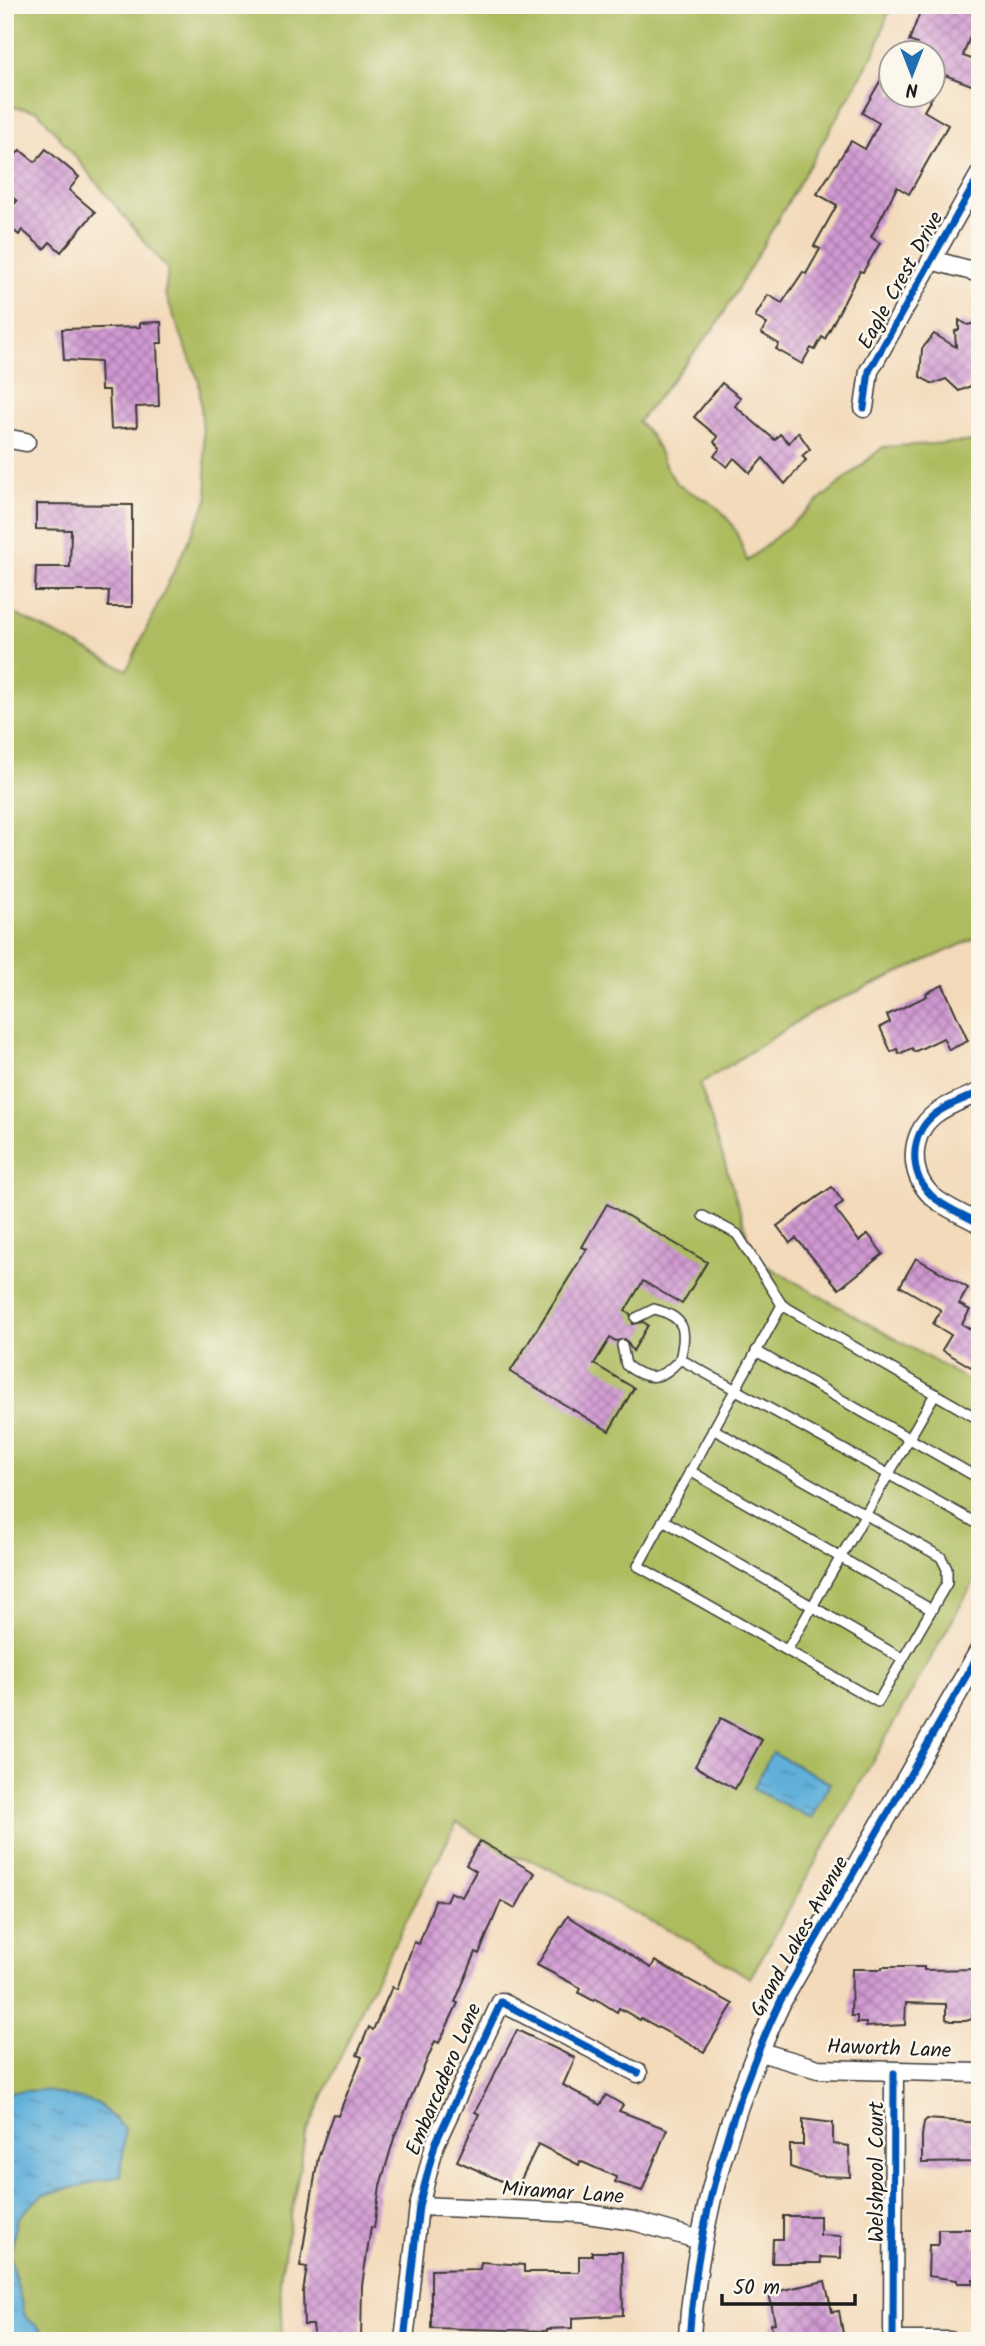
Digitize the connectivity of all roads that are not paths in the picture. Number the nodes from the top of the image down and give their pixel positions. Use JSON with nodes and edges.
{"nodes":[{"id":1,"x":980,"y":174,"type":"edge"},
{"id":2,"x":931,"y":260,"type":"junction"},
{"id":3,"x":980,"y":273,"type":"edge"},
{"id":4,"x":864,"y":408,"type":"dead end"},
{"id":5,"x":5,"y":438,"type":"edge"},
{"id":6,"x":26,"y":442,"type":"dead end"},
{"id":7,"x":980,"y":1092,"type":"edge"},
{"id":8,"x":703,"y":1216,"type":"dead end"},
{"id":9,"x":980,"y":1224,"type":"edge"},
{"id":10,"x":782,"y":1305,"type":"junction"},
{"id":11,"x":636,"y":1318,"type":"dead end"},
{"id":12,"x":622,"y":1345,"type":"dead end"},
{"id":13,"x":756,"y":1352,"type":"junction"},
{"id":14,"x":680,"y":1359,"type":"junction"},
{"id":15,"x":735,"y":1389,"type":"junction"},
{"id":16,"x":935,"y":1394,"type":"junction"},
{"id":17,"x":980,"y":1420,"type":"edge"},
{"id":18,"x":713,"y":1429,"type":"junction"},
{"id":19,"x":908,"y":1438,"type":"junction"},
{"id":20,"x":690,"y":1471,"type":"junction"},
{"id":21,"x":887,"y":1475,"type":"junction"},
{"id":22,"x":980,"y":1479,"type":"edge"},
{"id":23,"x":866,"y":1515,"type":"junction"},
{"id":24,"x":663,"y":1520,"type":"junction"},
{"id":25,"x":980,"y":1525,"type":"edge"},
{"id":26,"x":841,"y":1558,"type":"junction"},
{"id":27,"x":812,"y":1607,"type":"junction"},
{"id":28,"x":932,"y":1610,"type":"junction"},
{"id":29,"x":787,"y":1650,"type":"junction"},
{"id":30,"x":980,"y":1652,"type":"edge"},
{"id":31,"x":902,"y":1659,"type":"junction"},
{"id":32,"x":757,"y":2051,"type":"junction"},
{"id":33,"x":638,"y":2073,"type":"dead end"},
{"id":34,"x":894,"y":2073,"type":"junction"},
{"id":35,"x":980,"y":2073,"type":"edge"},
{"id":36,"x":419,"y":2206,"type":"junction"},
{"id":37,"x":700,"y":2240,"type":"junction"},
{"id":38,"x":404,"y":2341,"type":"edge"},
{"id":39,"x":690,"y":2341,"type":"edge"},
{"id":40,"x":950,"y":2341,"type":"edge"}],
"edges":[{"from":1,"to":2,"type":"street","name":"Eagle Crest Drive"},
{"from":2,"to":3,"type":"street"},
{"from":2,"to":4,"type":"street","name":"Eagle Crest Drive"},
{"from":5,"to":6,"type":"street"},
{"from":7,"to":9,"type":"street"},
{"from":8,"to":10,"type":"lane"},
{"from":10,"to":13,"type":"lane"},
{"from":10,"to":16,"type":"lane"},
{"from":11,"to":14,"type":"lane"},
{"from":12,"to":14,"type":"lane"},
{"from":13,"to":15,"type":"lane"},
{"from":13,"to":19,"type":"lane"},
{"from":14,"to":15,"type":"lane"},
{"from":15,"to":18,"type":"lane"},
{"from":15,"to":21,"type":"lane"},
{"from":16,"to":17,"type":"lane"},
{"from":16,"to":19,"type":"lane"},
{"from":18,"to":20,"type":"lane"},
{"from":18,"to":23,"type":"lane"},
{"from":19,"to":21,"type":"lane"},
{"from":19,"to":22,"type":"lane"},
{"from":20,"to":24,"type":"lane"},
{"from":20,"to":26,"type":"lane"},
{"from":21,"to":23,"type":"lane"},
{"from":21,"to":25,"type":"lane"},
{"from":23,"to":26,"type":"lane"},
{"from":23,"to":28,"type":"lane"},
{"from":24,"to":27,"type":"lane"},
{"from":24,"to":29,"type":"lane"},
{"from":26,"to":27,"type":"lane"},
{"from":26,"to":28,"type":"lane"},
{"from":27,"to":29,"type":"lane"},
{"from":27,"to":31,"type":"lane"},
{"from":28,"to":31,"type":"lane"},
{"from":29,"to":31,"type":"lane"},
{"from":30,"to":32,"type":"street","name":"Grand Lakes Avenue"},
{"from":32,"to":34,"type":"street","name":"Haworth Lane"},
{"from":32,"to":37,"type":"street","name":"Grand Lakes Avenue"},
{"from":33,"to":36,"type":"street","name":"Embarcadero Lane"},
{"from":34,"to":35,"type":"street","name":"Haworth Lane"},
{"from":34,"to":40,"type":"street","name":"Welshpool Court"},
{"from":36,"to":37,"type":"street","name":"Miramar Lane"},
{"from":36,"to":38,"type":"street","name":"Embarcadero Lane"},
{"from":37,"to":39,"type":"street","name":"Grand Lakes Avenue"}]}
